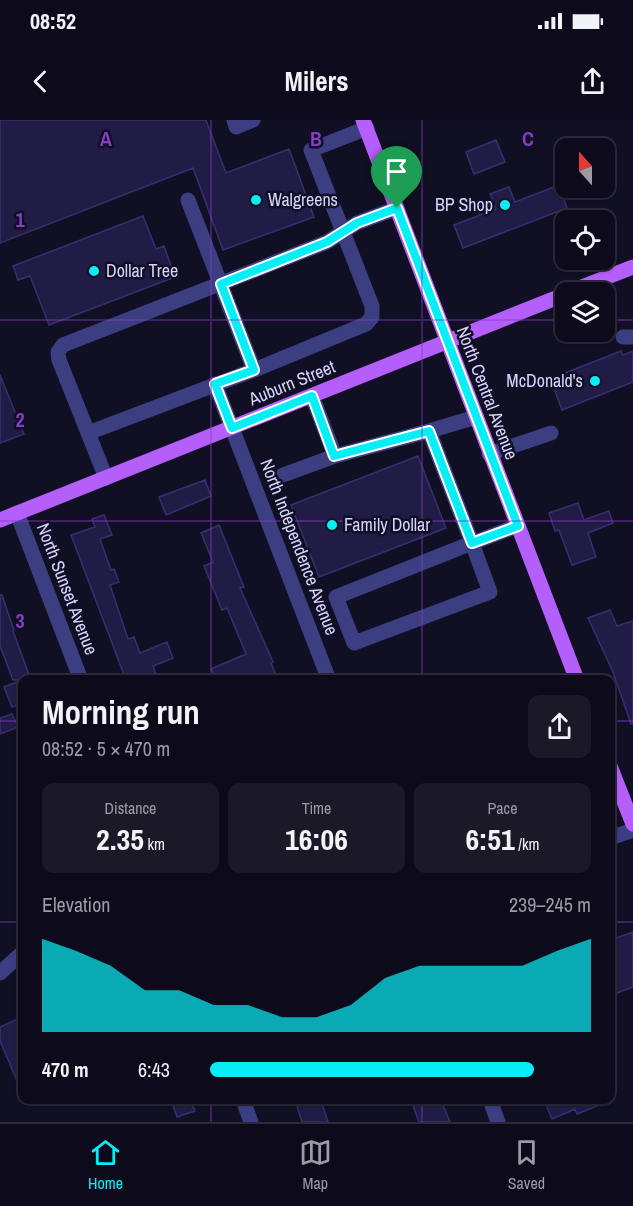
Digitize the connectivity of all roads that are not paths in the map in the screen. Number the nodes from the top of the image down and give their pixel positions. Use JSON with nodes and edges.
{"nodes":[{"id":1,"x":234,"y":120,"type":"edge"},
{"id":2,"x":254,"y":120,"type":"edge"},
{"id":3,"x":365,"y":124,"type":"edge"},
{"id":4,"x":188,"y":200,"type":"dead end"},
{"id":5,"x":397,"y":208,"type":"junction"},
{"id":6,"x":343,"y":233,"type":"junction"},
{"id":7,"x":633,"y":267,"type":"edge"},
{"id":8,"x":595,"y":282,"type":"edge"},
{"id":9,"x":221,"y":284,"type":"junction"},
{"id":10,"x":555,"y":298,"type":"edge"},
{"id":11,"x":447,"y":341,"type":"junction"},
{"id":12,"x":254,"y":370,"type":"junction"},
{"id":13,"x":215,"y":384,"type":"junction"},
{"id":14,"x":312,"y":396,"type":"junction"},
{"id":15,"x":476,"y":417,"type":"junction"},
{"id":16,"x":232,"y":428,"type":"junction"},
{"id":17,"x":429,"y":431,"type":"junction"},
{"id":18,"x":88,"y":433,"type":"junction"},
{"id":19,"x":551,"y":433,"type":"dead end"},
{"id":20,"x":489,"y":454,"type":"junction"},
{"id":21,"x":334,"y":456,"type":"junction"},
{"id":22,"x":283,"y":476,"type":"dead end"},
{"id":23,"x":106,"y":478,"type":"junction"},
{"id":24,"x":17,"y":513,"type":"junction"},
{"id":25,"x":0,"y":520,"type":"edge"},
{"id":26,"x":518,"y":526,"type":"junction"},
{"id":27,"x":472,"y":543,"type":"junction"},
{"id":28,"x":79,"y":675,"type":"edge"},
{"id":29,"x":327,"y":675,"type":"edge"},
{"id":30,"x":575,"y":675,"type":"edge"},
{"id":31,"x":615,"y":779,"type":"edge"},
{"id":32,"x":633,"y":824,"type":"edge"},
{"id":33,"x":633,"y":830,"type":"edge"},
{"id":34,"x":615,"y":836,"type":"edge"},
{"id":35,"x":18,"y":957,"type":"edge"},
{"id":36,"x":0,"y":973,"type":"edge"},
{"id":37,"x":244,"y":1104,"type":"edge"},
{"id":38,"x":491,"y":1104,"type":"edge"},
{"id":39,"x":251,"y":1122,"type":"edge"},
{"id":40,"x":498,"y":1122,"type":"edge"}],
"edges":[{"from":1,"to":2,"type":"street"},
{"from":3,"to":5,"type":"main road","name":"North Central Avenue"},
{"from":3,"to":6,"type":"street"},
{"from":4,"to":9,"type":"street"},
{"from":5,"to":6,"type":"street"},
{"from":5,"to":11,"type":"main road","name":"North Central Avenue"},
{"from":6,"to":9,"type":"street"},
{"from":6,"to":12,"type":"street"},
{"from":7,"to":8,"type":"main road","name":"Auburn Street"},
{"from":9,"to":12,"type":"street"},
{"from":9,"to":18,"type":"street"},
{"from":10,"to":11,"type":"main road","name":"Auburn Street"},
{"from":11,"to":14,"type":"main road","name":"Auburn Street"},
{"from":11,"to":15,"type":"main road","name":"North Central Avenue"},
{"from":12,"to":13,"type":"street"},
{"from":13,"to":16,"type":"street","name":"North Independence Avenue"},
{"from":13,"to":18,"type":"street"},
{"from":14,"to":16,"type":"main road","name":"Auburn Street"},
{"from":14,"to":21,"type":"street"},
{"from":15,"to":17,"type":"street"},
{"from":15,"to":20,"type":"main road","name":"North Central Avenue"},
{"from":16,"to":23,"type":"main road","name":"Auburn Street"},
{"from":16,"to":29,"type":"street","name":"North Independence Avenue"},
{"from":17,"to":21,"type":"street"},
{"from":17,"to":27,"type":"street"},
{"from":18,"to":23,"type":"street"},
{"from":19,"to":20,"type":"street"},
{"from":20,"to":26,"type":"main road","name":"North Central Avenue"},
{"from":21,"to":22,"type":"street"},
{"from":23,"to":24,"type":"main road","name":"Auburn Street"},
{"from":24,"to":25,"type":"main road","name":"Auburn Street"},
{"from":24,"to":28,"type":"street","name":"North Sunset Avenue"},
{"from":26,"to":27,"type":"street"},
{"from":26,"to":30,"type":"main road","name":"North Central Avenue"},
{"from":27,"to":27,"type":"street"},
{"from":31,"to":32,"type":"main road"},
{"from":33,"to":34,"type":"street"},
{"from":35,"to":36,"type":"street"},
{"from":37,"to":39,"type":"street"},
{"from":38,"to":40,"type":"street"}]}
